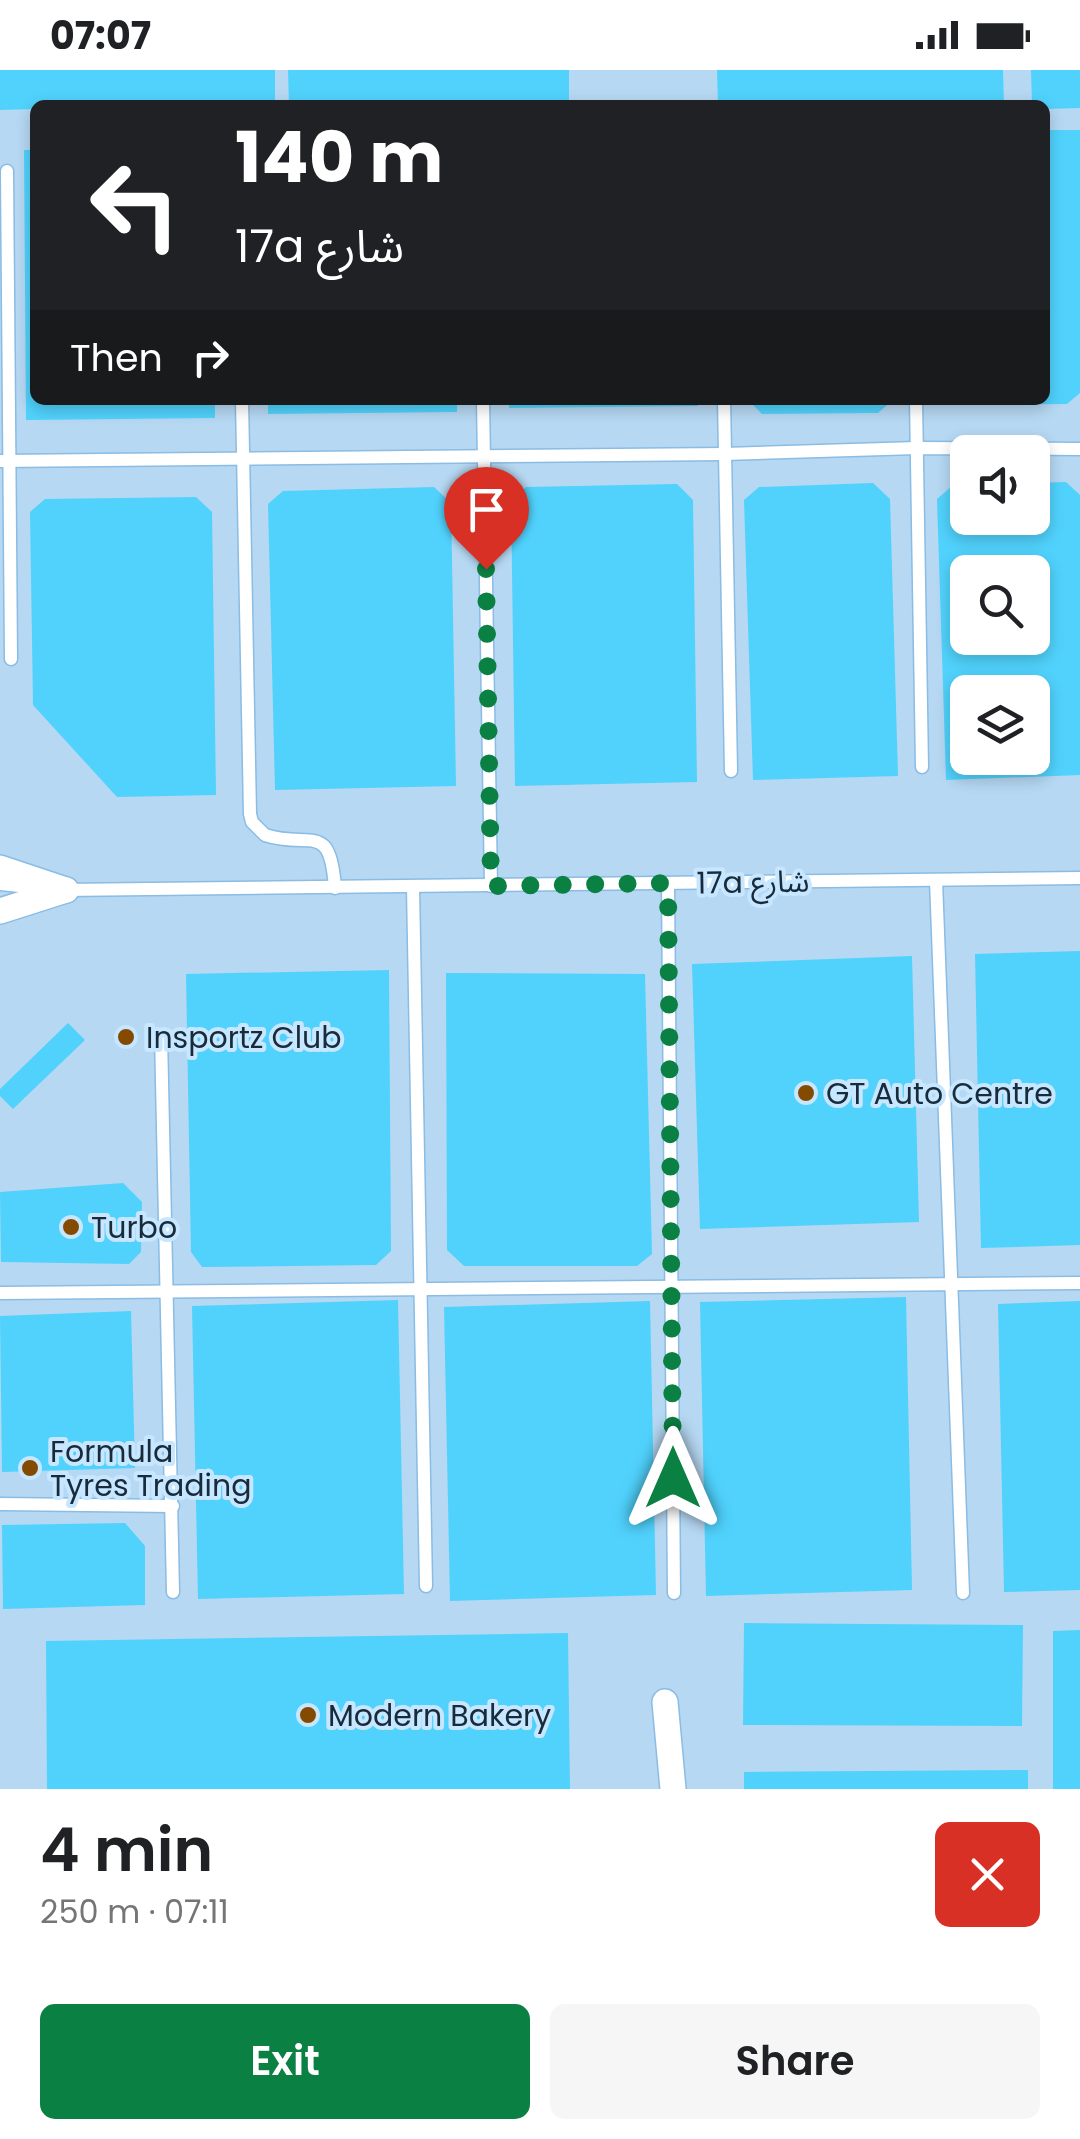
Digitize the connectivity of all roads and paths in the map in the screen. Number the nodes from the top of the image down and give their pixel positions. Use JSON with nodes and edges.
{"nodes":[{"id":1,"x":6,"y":171,"type":"dead end"},
{"id":2,"x":242,"y":405,"type":"edge"},
{"id":3,"x":483,"y":405,"type":"edge"},
{"id":4,"x":724,"y":405,"type":"edge"},
{"id":5,"x":916,"y":405,"type":"edge"},
{"id":6,"x":917,"y":448,"type":"junction"},
{"id":7,"x":1080,"y":449,"type":"edge"},
{"id":8,"x":725,"y":454,"type":"junction"},
{"id":9,"x":484,"y":456,"type":"junction"},
{"id":10,"x":243,"y":459,"type":"junction"},
{"id":11,"x":4,"y":461,"type":"edge"},
{"id":12,"x":11,"y":659,"type":"dead end"},
{"id":13,"x":922,"y":767,"type":"dead end"},
{"id":14,"x":730,"y":771,"type":"dead end"},
{"id":15,"x":0,"y":868,"type":"edge"},
{"id":16,"x":1080,"y":878,"type":"edge"},
{"id":17,"x":936,"y":880,"type":"junction"},
{"id":18,"x":668,"y":883,"type":"junction"},
{"id":19,"x":0,"y":884,"type":"edge"},
{"id":20,"x":491,"y":886,"type":"junction"},
{"id":21,"x":412,"y":887,"type":"junction"},
{"id":22,"x":335,"y":888,"type":"junction"},
{"id":23,"x":66,"y":890,"type":"junction"},
{"id":24,"x":0,"y":899,"type":"edge"},
{"id":25,"x":0,"y":911,"type":"edge"},
{"id":26,"x":161,"y":1035,"type":"dead end"},
{"id":27,"x":951,"y":1284,"type":"junction"},
{"id":28,"x":1080,"y":1284,"type":"edge"},
{"id":29,"x":672,"y":1288,"type":"junction"},
{"id":30,"x":420,"y":1290,"type":"junction"},
{"id":31,"x":168,"y":1292,"type":"junction"},
{"id":32,"x":0,"y":1294,"type":"edge"},
{"id":33,"x":0,"y":1504,"type":"edge"},
{"id":34,"x":173,"y":1506,"type":"junction"},
{"id":35,"x":426,"y":1586,"type":"dead end"},
{"id":36,"x":172,"y":1592,"type":"dead end"},
{"id":37,"x":674,"y":1592,"type":"dead end"},
{"id":38,"x":963,"y":1593,"type":"dead end"},
{"id":39,"x":665,"y":1702,"type":"dead end"},
{"id":40,"x":672,"y":1789,"type":"edge"}],
"edges":[{"from":1,"to":11,"type":"lane"},
{"from":2,"to":10,"type":"lane"},
{"from":3,"to":9,"type":"lane"},
{"from":4,"to":8,"type":"lane"},
{"from":5,"to":6,"type":"lane"},
{"from":6,"to":7,"type":"lane"},
{"from":6,"to":8,"type":"lane"},
{"from":6,"to":13,"type":"lane"},
{"from":8,"to":9,"type":"lane"},
{"from":8,"to":14,"type":"lane"},
{"from":9,"to":10,"type":"lane"},
{"from":9,"to":20,"type":"lane"},
{"from":10,"to":11,"type":"lane"},
{"from":10,"to":22,"type":"lane"},
{"from":11,"to":12,"type":"lane"},
{"from":15,"to":23,"type":"street","name":"17a شارع"},
{"from":16,"to":17,"type":"lane","name":"17a شارع"},
{"from":17,"to":18,"type":"lane","name":"17a شارع"},
{"from":17,"to":27,"type":"lane"},
{"from":18,"to":20,"type":"lane","name":"17a شارع"},
{"from":18,"to":29,"type":"lane"},
{"from":19,"to":23,"type":"lane","name":"17a شارع"},
{"from":20,"to":21,"type":"lane","name":"17a شارع"},
{"from":21,"to":22,"type":"lane","name":"17a شارع"},
{"from":21,"to":30,"type":"lane"},
{"from":22,"to":23,"type":"lane","name":"17a شارع"},
{"from":23,"to":24,"type":"lane","name":"17a شارع"},
{"from":23,"to":25,"type":"street","name":"17a شارع"},
{"from":26,"to":31,"type":"lane"},
{"from":27,"to":28,"type":"lane"},
{"from":27,"to":29,"type":"lane"},
{"from":27,"to":38,"type":"lane"},
{"from":29,"to":30,"type":"lane"},
{"from":29,"to":37,"type":"lane"},
{"from":30,"to":31,"type":"lane"},
{"from":30,"to":35,"type":"lane"},
{"from":31,"to":32,"type":"lane"},
{"from":31,"to":34,"type":"lane"},
{"from":33,"to":34,"type":"lane"},
{"from":34,"to":36,"type":"lane"},
{"from":39,"to":40,"type":"street"}]}
